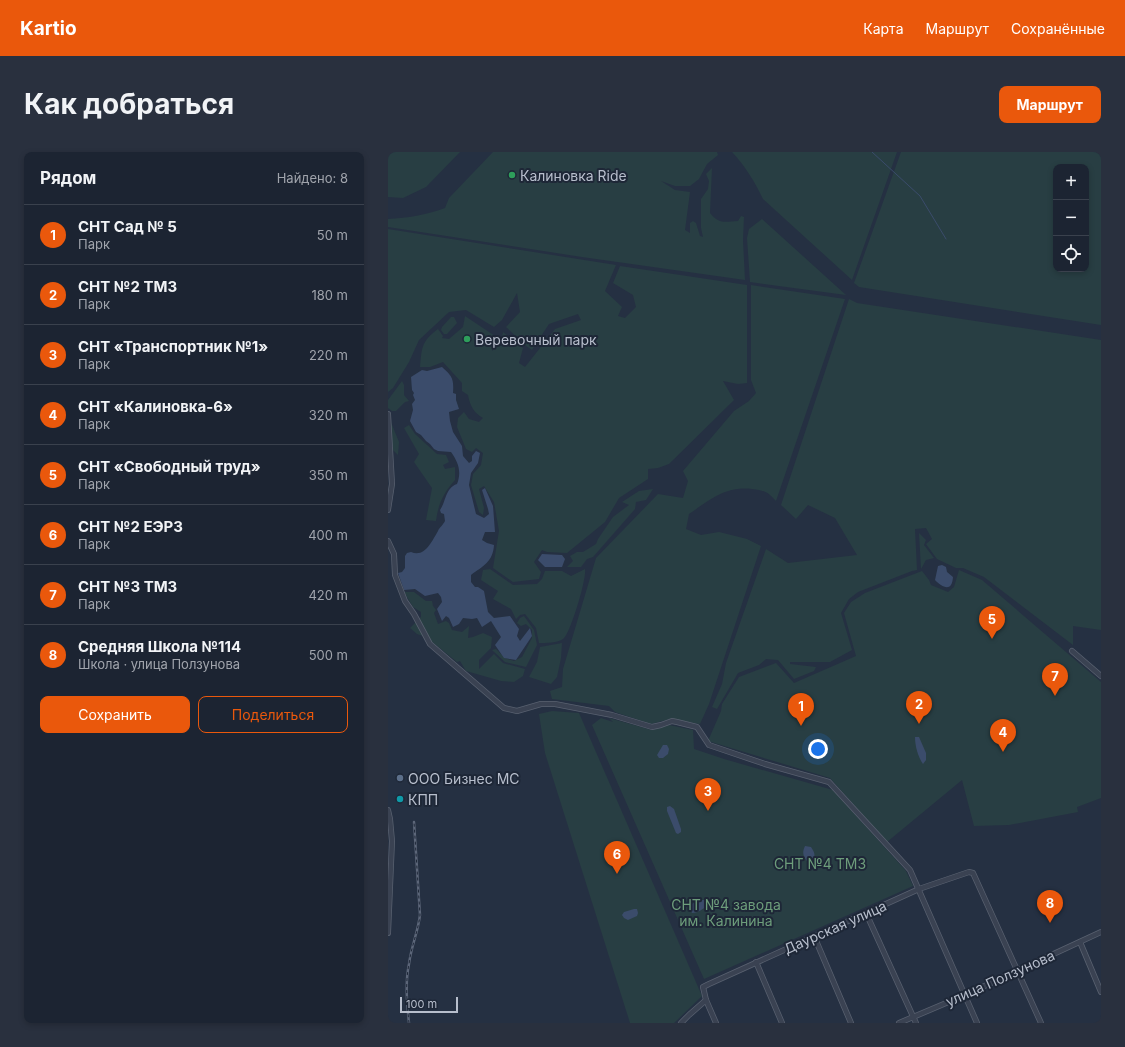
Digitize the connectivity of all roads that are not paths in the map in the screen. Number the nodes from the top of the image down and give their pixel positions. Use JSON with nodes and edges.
{"nodes":[{"id":1,"x":388,"y":414,"type":"edge"},
{"id":2,"x":388,"y":510,"type":"edge"},
{"id":3,"x":388,"y":541,"type":"edge"},
{"id":4,"x":1072,"y":651,"type":"dead end"},
{"id":5,"x":1101,"y":676,"type":"edge"},
{"id":6,"x":388,"y":810,"type":"edge"},
{"id":7,"x":389,"y":873,"type":"edge"},
{"id":8,"x":919,"y":889,"type":"junction"},
{"id":9,"x":866,"y":912,"type":"junction"},
{"id":10,"x":1101,"y":932,"type":"edge"},
{"id":11,"x":388,"y":933,"type":"edge"},
{"id":12,"x":814,"y":936,"type":"junction"},
{"id":13,"x":1080,"y":942,"type":"junction"},
{"id":14,"x":756,"y":962,"type":"junction"},
{"id":15,"x":1017,"y":970,"type":"junction"},
{"id":16,"x":1101,"y":992,"type":"edge"},
{"id":17,"x":965,"y":995,"type":"junction"},
{"id":18,"x":706,"y":1000,"type":"junction"},
{"id":19,"x":914,"y":1017,"type":"junction"},
{"id":20,"x":681,"y":1023,"type":"edge"},
{"id":21,"x":716,"y":1023,"type":"edge"},
{"id":22,"x":782,"y":1023,"type":"edge"},
{"id":23,"x":852,"y":1023,"type":"edge"},
{"id":24,"x":899,"y":1023,"type":"edge"},
{"id":25,"x":916,"y":1023,"type":"edge"},
{"id":26,"x":977,"y":1023,"type":"edge"},
{"id":27,"x":1041,"y":1023,"type":"edge"}],
"edges":[{"from":1,"to":2,"type":"street"},
{"from":3,"to":8,"type":"street"},
{"from":4,"to":5,"type":"street"},
{"from":6,"to":7,"type":"street"},
{"from":7,"to":11,"type":"street"},
{"from":8,"to":9,"type":"street","name":"Даурская улица"},
{"from":8,"to":15,"type":"street","name":"Даурская улица"},
{"from":8,"to":17,"type":"street"},
{"from":9,"to":12,"type":"street","name":"Даурская улица"},
{"from":9,"to":19,"type":"street"},
{"from":10,"to":13,"type":"street","name":"улица Ползунова"},
{"from":12,"to":14,"type":"street","name":"Даурская улица"},
{"from":12,"to":23,"type":"street"},
{"from":13,"to":15,"type":"street","name":"улица Ползунова"},
{"from":13,"to":16,"type":"street"},
{"from":14,"to":18,"type":"street","name":"Даурская улица"},
{"from":14,"to":22,"type":"street"},
{"from":15,"to":17,"type":"street","name":"улица Ползунова"},
{"from":15,"to":27,"type":"street"},
{"from":17,"to":19,"type":"street","name":"улица Ползунова"},
{"from":17,"to":26,"type":"street"},
{"from":18,"to":20,"type":"street"},
{"from":18,"to":21,"type":"street"},
{"from":19,"to":24,"type":"street","name":"улица Ползунова"},
{"from":19,"to":25,"type":"street"}]}
